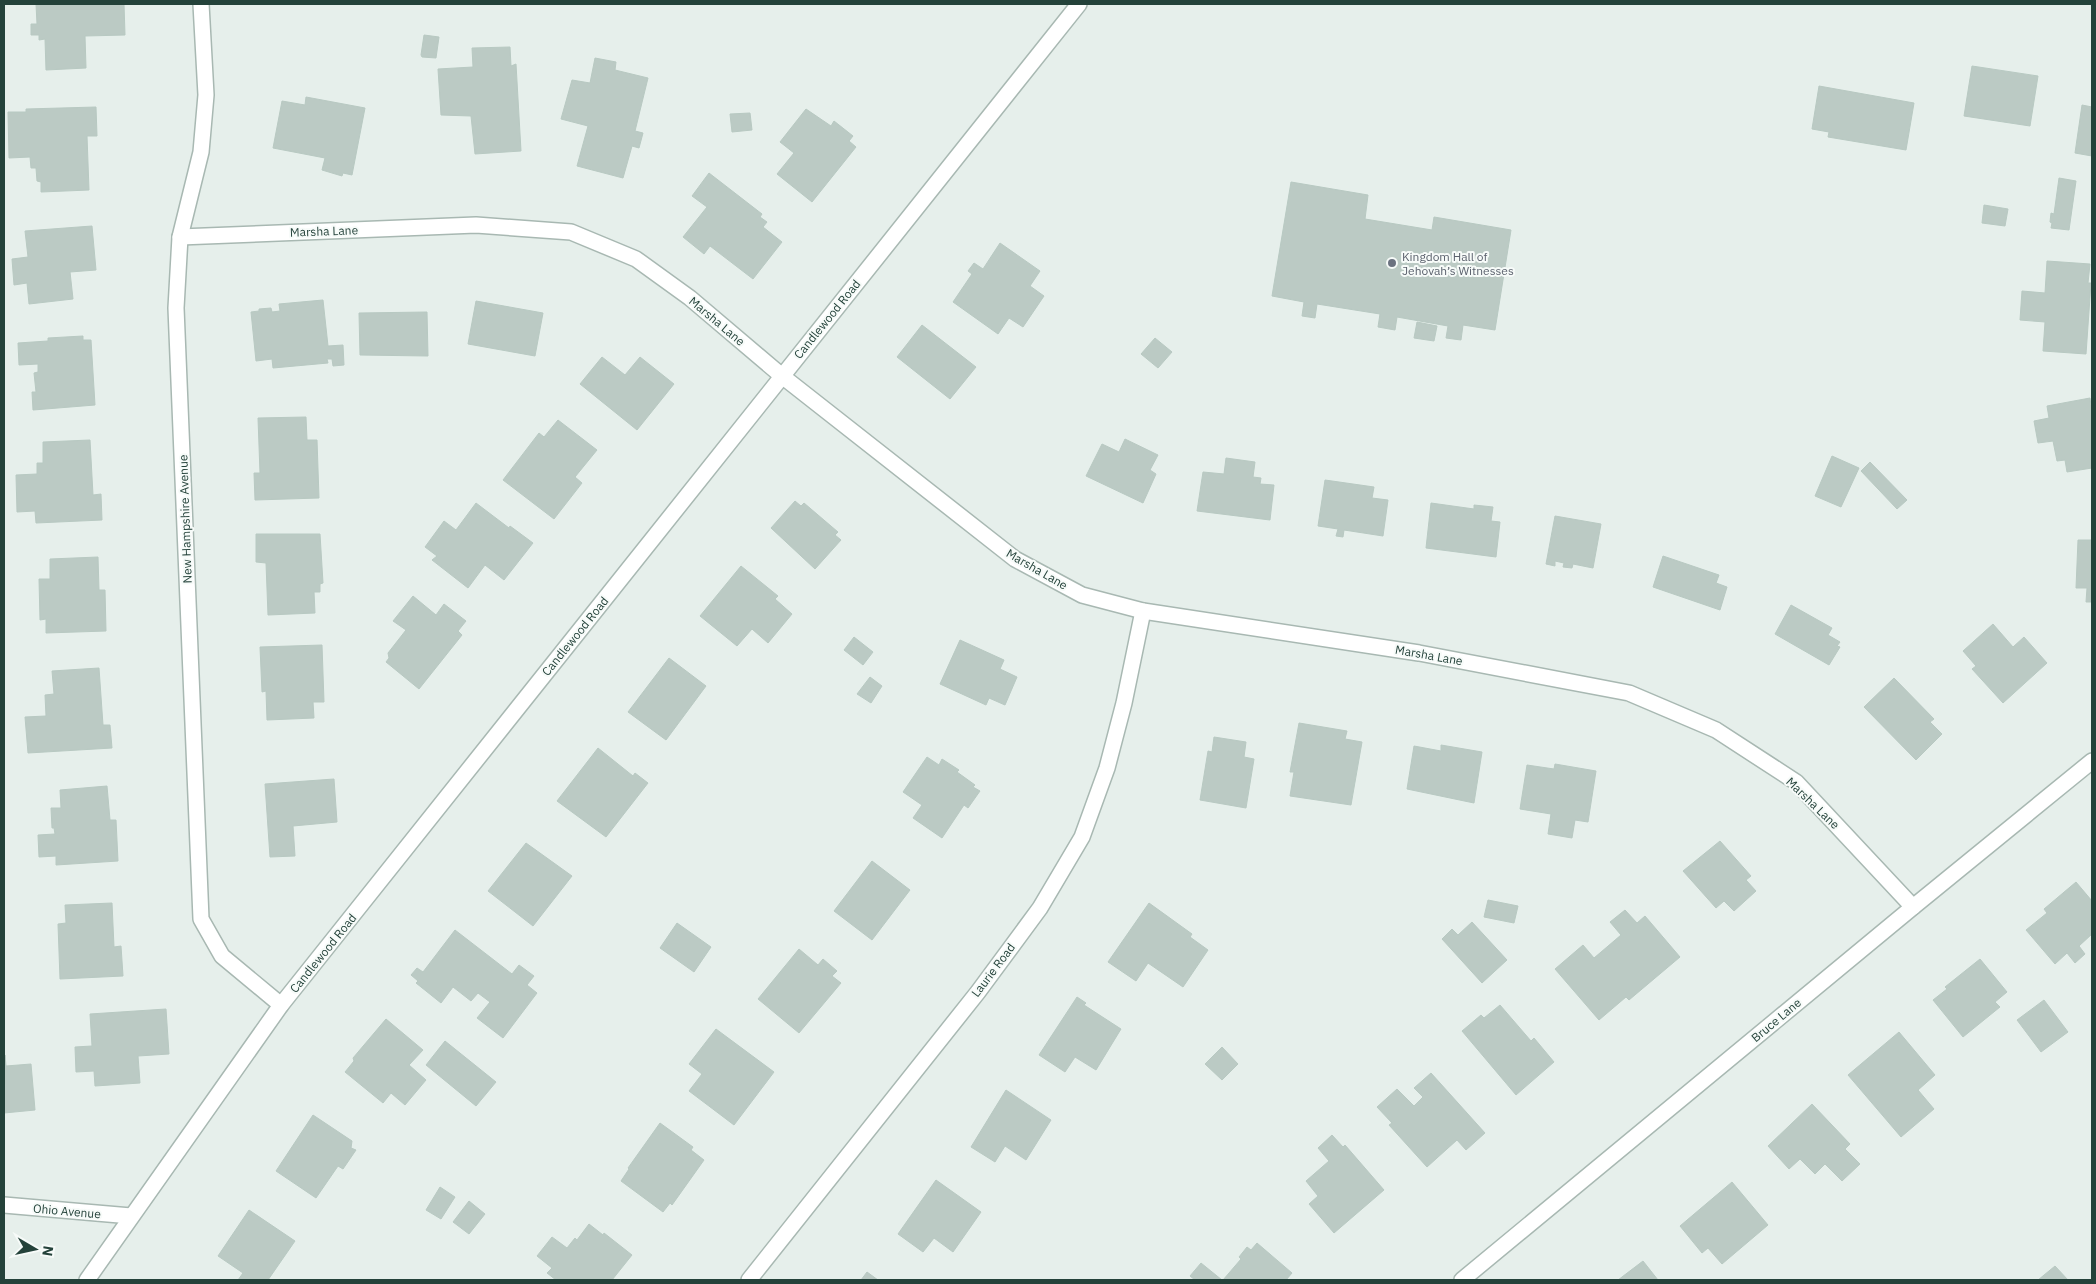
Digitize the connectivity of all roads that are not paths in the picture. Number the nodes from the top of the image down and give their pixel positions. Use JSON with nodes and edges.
{"nodes":[{"id":1,"x":200,"y":4,"type":"edge"},
{"id":2,"x":1079,"y":4,"type":"edge"},
{"id":3,"x":180,"y":237,"type":"junction"},
{"id":4,"x":782,"y":376,"type":"junction"},
{"id":5,"x":1143,"y":611,"type":"junction"},
{"id":6,"x":2092,"y":761,"type":"edge"},
{"id":7,"x":1913,"y":906,"type":"junction"},
{"id":8,"x":281,"y":1005,"type":"junction"},
{"id":9,"x":4,"y":1205,"type":"edge"},
{"id":10,"x":131,"y":1216,"type":"junction"},
{"id":11,"x":87,"y":1280,"type":"edge"},
{"id":12,"x":749,"y":1280,"type":"edge"},
{"id":13,"x":1462,"y":1280,"type":"edge"}],
"edges":[{"from":1,"to":3,"type":"street","name":"New Hampshire Avenue"},
{"from":2,"to":4,"type":"street","name":"Candlewood Road"},
{"from":3,"to":4,"type":"street","name":"Marsha Lane"},
{"from":3,"to":8,"type":"street","name":"New Hampshire Avenue"},
{"from":4,"to":5,"type":"street","name":"Marsha Lane"},
{"from":4,"to":8,"type":"street","name":"Candlewood Road"},
{"from":5,"to":7,"type":"street","name":"Marsha Lane"},
{"from":5,"to":12,"type":"street","name":"Laurie Road"},
{"from":6,"to":7,"type":"street","name":"Bruce Lane"},
{"from":7,"to":13,"type":"street","name":"Bruce Lane"},
{"from":8,"to":10,"type":"street","name":"Candlewood Road"},
{"from":9,"to":10,"type":"street","name":"Ohio Avenue"},
{"from":10,"to":11,"type":"street","name":"Candlewood Road"}]}
